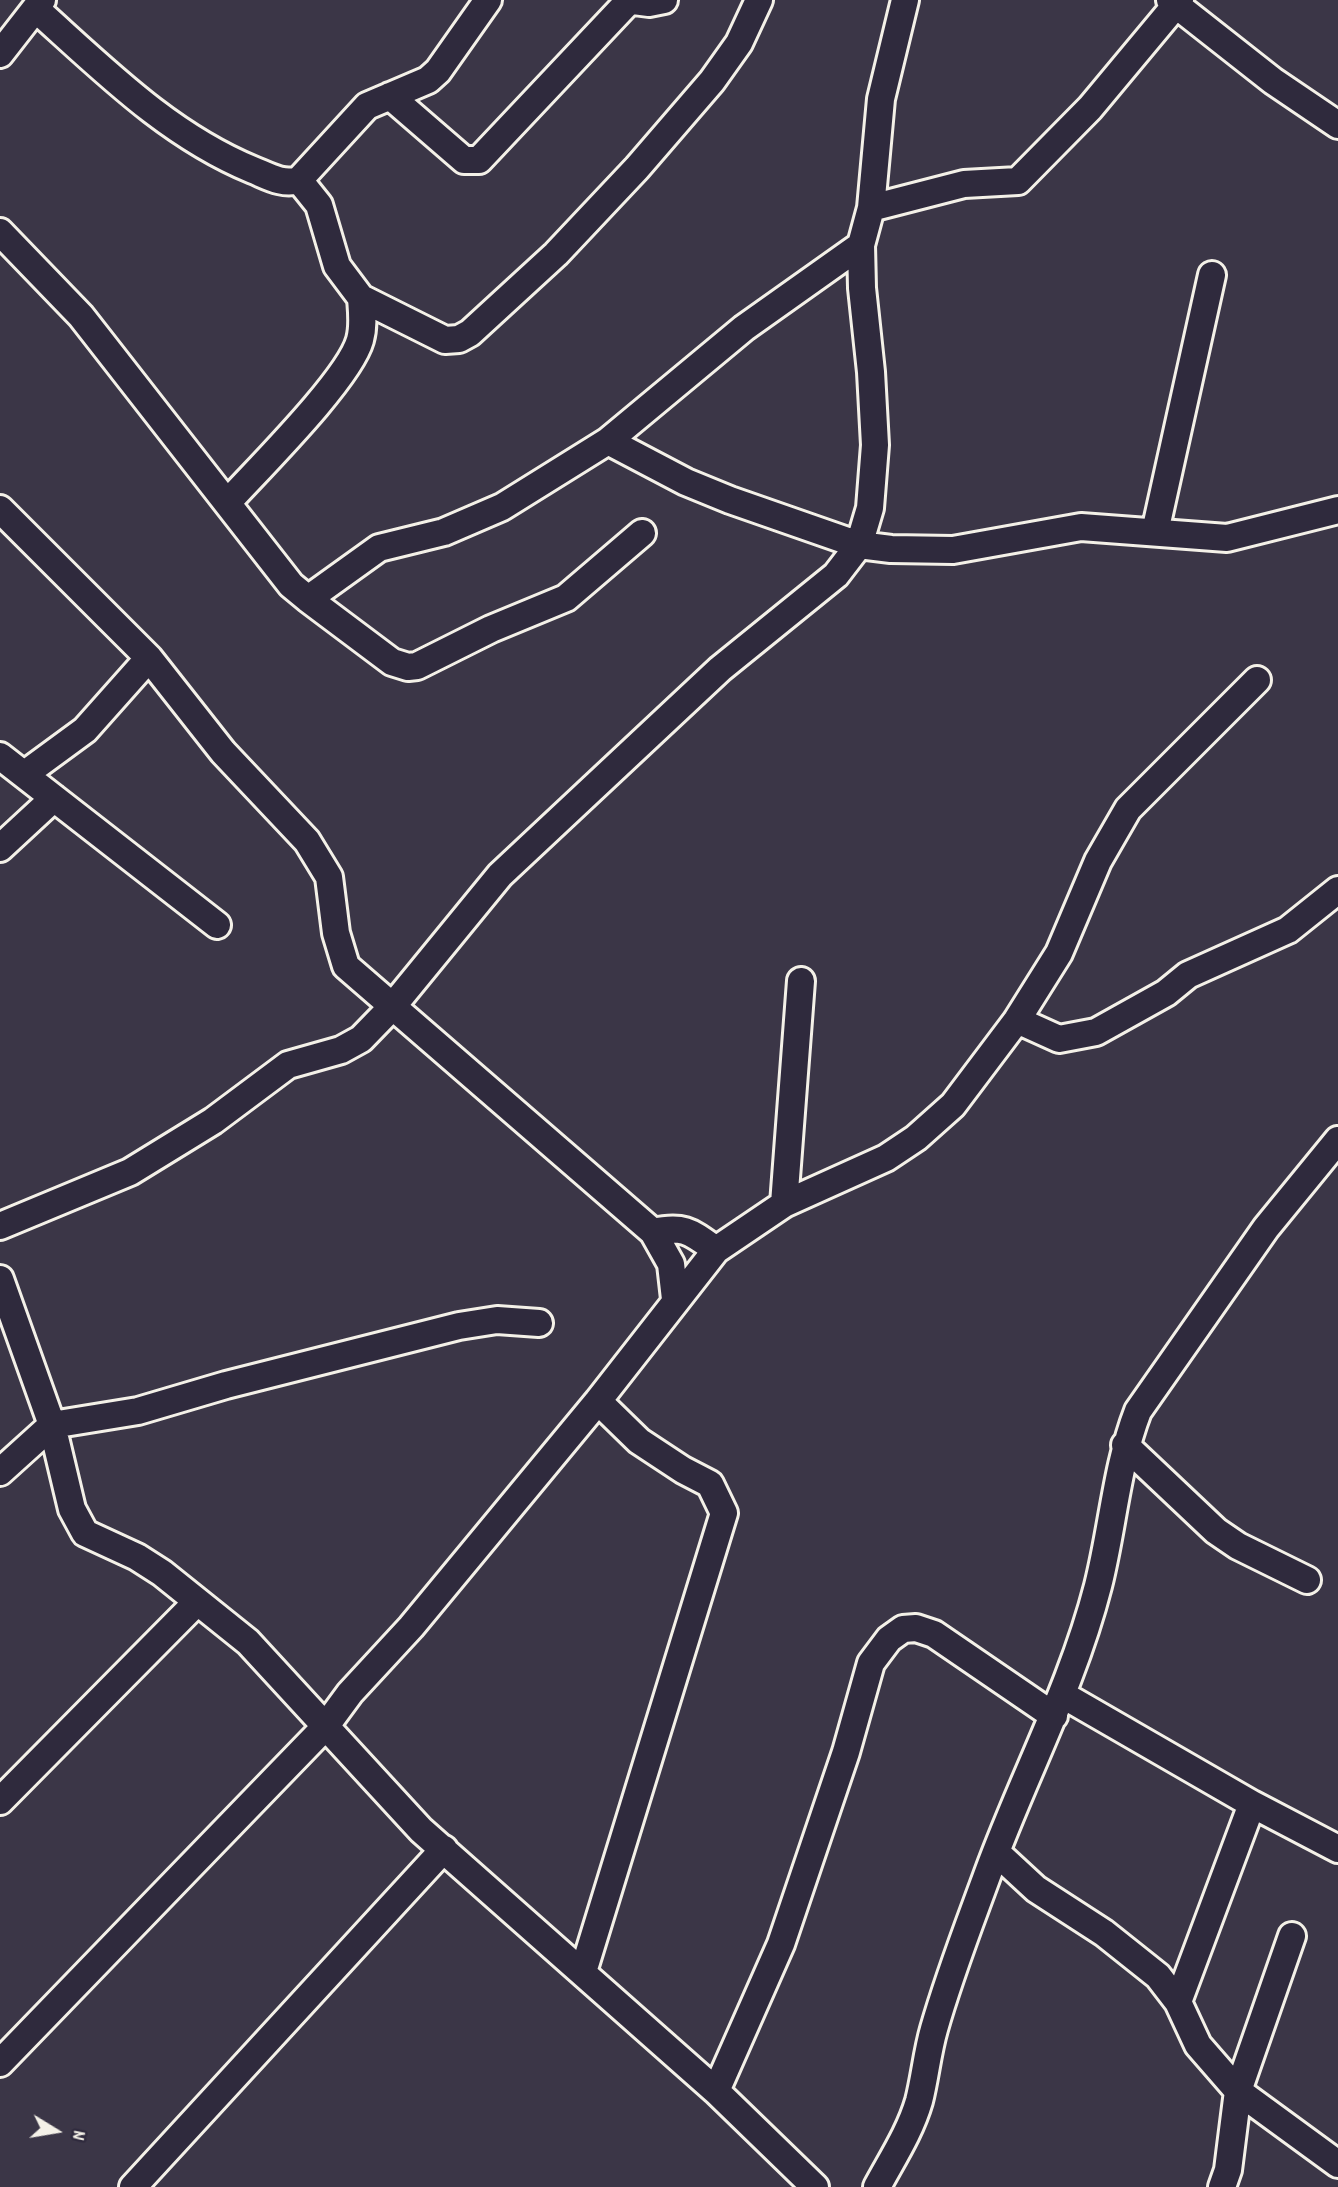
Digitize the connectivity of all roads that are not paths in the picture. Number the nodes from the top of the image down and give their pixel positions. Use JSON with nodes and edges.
{"nodes":[{"id":1,"x":488,"y":0,"type":"edge"},
{"id":2,"x":664,"y":0,"type":"edge"},
{"id":3,"x":759,"y":0,"type":"edge"},
{"id":4,"x":905,"y":0,"type":"edge"},
{"id":5,"x":627,"y":1,"type":"edge"},
{"id":6,"x":1175,"y":2,"type":"edge"},
{"id":7,"x":39,"y":4,"type":"edge"},
{"id":8,"x":0,"y":54,"type":"edge"},
{"id":9,"x":390,"y":96,"type":"junction"},
{"id":10,"x":1338,"y":125,"type":"edge"},
{"id":11,"x":299,"y":180,"type":"junction"},
{"id":12,"x":871,"y":208,"type":"junction"},
{"id":13,"x":0,"y":232,"type":"edge"},
{"id":14,"x":861,"y":245,"type":"junction"},
{"id":15,"x":1212,"y":275,"type":"dead end"},
{"id":16,"x":361,"y":298,"type":"junction"},
{"id":17,"x":608,"y":441,"type":"junction"},
{"id":18,"x":229,"y":502,"type":"junction"},
{"id":19,"x":0,"y":509,"type":"edge"},
{"id":20,"x":1338,"y":509,"type":"edge"},
{"id":21,"x":1155,"y":532,"type":"junction"},
{"id":22,"x":642,"y":533,"type":"dead end"},
{"id":23,"x":859,"y":545,"type":"junction"},
{"id":24,"x":307,"y":599,"type":"junction"},
{"id":25,"x":149,"y":659,"type":"junction"},
{"id":26,"x":1257,"y":680,"type":"dead end"},
{"id":27,"x":0,"y":756,"type":"edge"},
{"id":28,"x":25,"y":774,"type":"junction"},
{"id":29,"x":54,"y":798,"type":"junction"},
{"id":30,"x":0,"y":848,"type":"edge"},
{"id":31,"x":1338,"y":890,"type":"edge"},
{"id":32,"x":217,"y":925,"type":"dead end"},
{"id":33,"x":801,"y":981,"type":"dead end"},
{"id":34,"x":392,"y":1007,"type":"junction"},
{"id":35,"x":1017,"y":1020,"type":"junction"},
{"id":36,"x":1338,"y":1140,"type":"edge"},
{"id":37,"x":784,"y":1204,"type":"junction"},
{"id":38,"x":0,"y":1226,"type":"edge"},
{"id":39,"x":653,"y":1232,"type":"junction"},
{"id":40,"x":716,"y":1250,"type":"junction"},
{"id":41,"x":0,"y":1279,"type":"edge"},
{"id":42,"x":675,"y":1299,"type":"junction"},
{"id":43,"x":539,"y":1323,"type":"dead end"},
{"id":44,"x":598,"y":1401,"type":"junction"},
{"id":45,"x":52,"y":1425,"type":"junction"},
{"id":46,"x":1125,"y":1445,"type":"junction"},
{"id":47,"x":0,"y":1472,"type":"edge"},
{"id":48,"x":1307,"y":1580,"type":"dead end"},
{"id":49,"x":197,"y":1602,"type":"junction"},
{"id":50,"x":1059,"y":1706,"type":"junction"},
{"id":51,"x":325,"y":1727,"type":"junction"},
{"id":52,"x":4,"y":1788,"type":"edge"},
{"id":53,"x":1252,"y":1804,"type":"junction"},
{"id":54,"x":444,"y":1849,"type":"junction"},
{"id":55,"x":1338,"y":1849,"type":"edge"},
{"id":56,"x":996,"y":1852,"type":"junction"},
{"id":57,"x":1292,"y":1936,"type":"dead end"},
{"id":58,"x":583,"y":1972,"type":"junction"},
{"id":59,"x":1178,"y":2002,"type":"junction"},
{"id":60,"x":0,"y":2063,"type":"edge"},
{"id":61,"x":716,"y":2091,"type":"junction"},
{"id":62,"x":1238,"y":2091,"type":"junction"},
{"id":63,"x":1338,"y":2164,"type":"edge"},
{"id":64,"x":133,"y":2187,"type":"edge"},
{"id":65,"x":815,"y":2187,"type":"edge"},
{"id":66,"x":877,"y":2187,"type":"edge"},
{"id":67,"x":1222,"y":2187,"type":"edge"}],
"edges":[{"from":1,"to":9,"type":"street"},
{"from":2,"to":5,"type":"street"},
{"from":3,"to":16,"type":"street"},
{"from":4,"to":12,"type":"street"},
{"from":5,"to":9,"type":"street"},
{"from":6,"to":10,"type":"street"},
{"from":6,"to":12,"type":"street"},
{"from":7,"to":8,"type":"street"},
{"from":7,"to":11,"type":"street"},
{"from":9,"to":11,"type":"street"},
{"from":11,"to":16,"type":"street"},
{"from":12,"to":14,"type":"street"},
{"from":13,"to":18,"type":"street"},
{"from":14,"to":17,"type":"street"},
{"from":14,"to":23,"type":"street"},
{"from":15,"to":21,"type":"street"},
{"from":16,"to":18,"type":"street"},
{"from":17,"to":23,"type":"street"},
{"from":17,"to":24,"type":"street"},
{"from":18,"to":24,"type":"street"},
{"from":19,"to":25,"type":"street"},
{"from":20,"to":21,"type":"street"},
{"from":21,"to":23,"type":"street"},
{"from":22,"to":24,"type":"street"},
{"from":23,"to":34,"type":"street"},
{"from":25,"to":28,"type":"street"},
{"from":25,"to":34,"type":"street"},
{"from":26,"to":35,"type":"street"},
{"from":27,"to":28,"type":"street"},
{"from":28,"to":29,"type":"street"},
{"from":29,"to":30,"type":"street"},
{"from":29,"to":32,"type":"street"},
{"from":31,"to":35,"type":"street"},
{"from":33,"to":37,"type":"street"},
{"from":34,"to":38,"type":"street"},
{"from":34,"to":39,"type":"street"},
{"from":35,"to":37,"type":"street"},
{"from":36,"to":46,"type":"street"},
{"from":37,"to":40,"type":"street"},
{"from":39,"to":40,"type":"street"},
{"from":39,"to":42,"type":"street"},
{"from":40,"to":42,"type":"street"},
{"from":41,"to":45,"type":"street"},
{"from":42,"to":44,"type":"street"},
{"from":43,"to":45,"type":"street"},
{"from":44,"to":51,"type":"street"},
{"from":44,"to":58,"type":"street"},
{"from":45,"to":47,"type":"street"},
{"from":45,"to":49,"type":"street"},
{"from":46,"to":48,"type":"street"},
{"from":46,"to":50,"type":"street"},
{"from":49,"to":51,"type":"street"},
{"from":49,"to":52,"type":"street"},
{"from":50,"to":53,"type":"street"},
{"from":50,"to":56,"type":"street"},
{"from":50,"to":61,"type":"street"},
{"from":51,"to":54,"type":"street"},
{"from":51,"to":60,"type":"street"},
{"from":53,"to":55,"type":"street"},
{"from":53,"to":59,"type":"street"},
{"from":54,"to":58,"type":"street"},
{"from":54,"to":64,"type":"street"},
{"from":56,"to":59,"type":"street"},
{"from":56,"to":66,"type":"street"},
{"from":57,"to":62,"type":"street"},
{"from":58,"to":61,"type":"street"},
{"from":59,"to":62,"type":"street"},
{"from":61,"to":65,"type":"street"},
{"from":62,"to":63,"type":"street"},
{"from":62,"to":67,"type":"street"}]}
